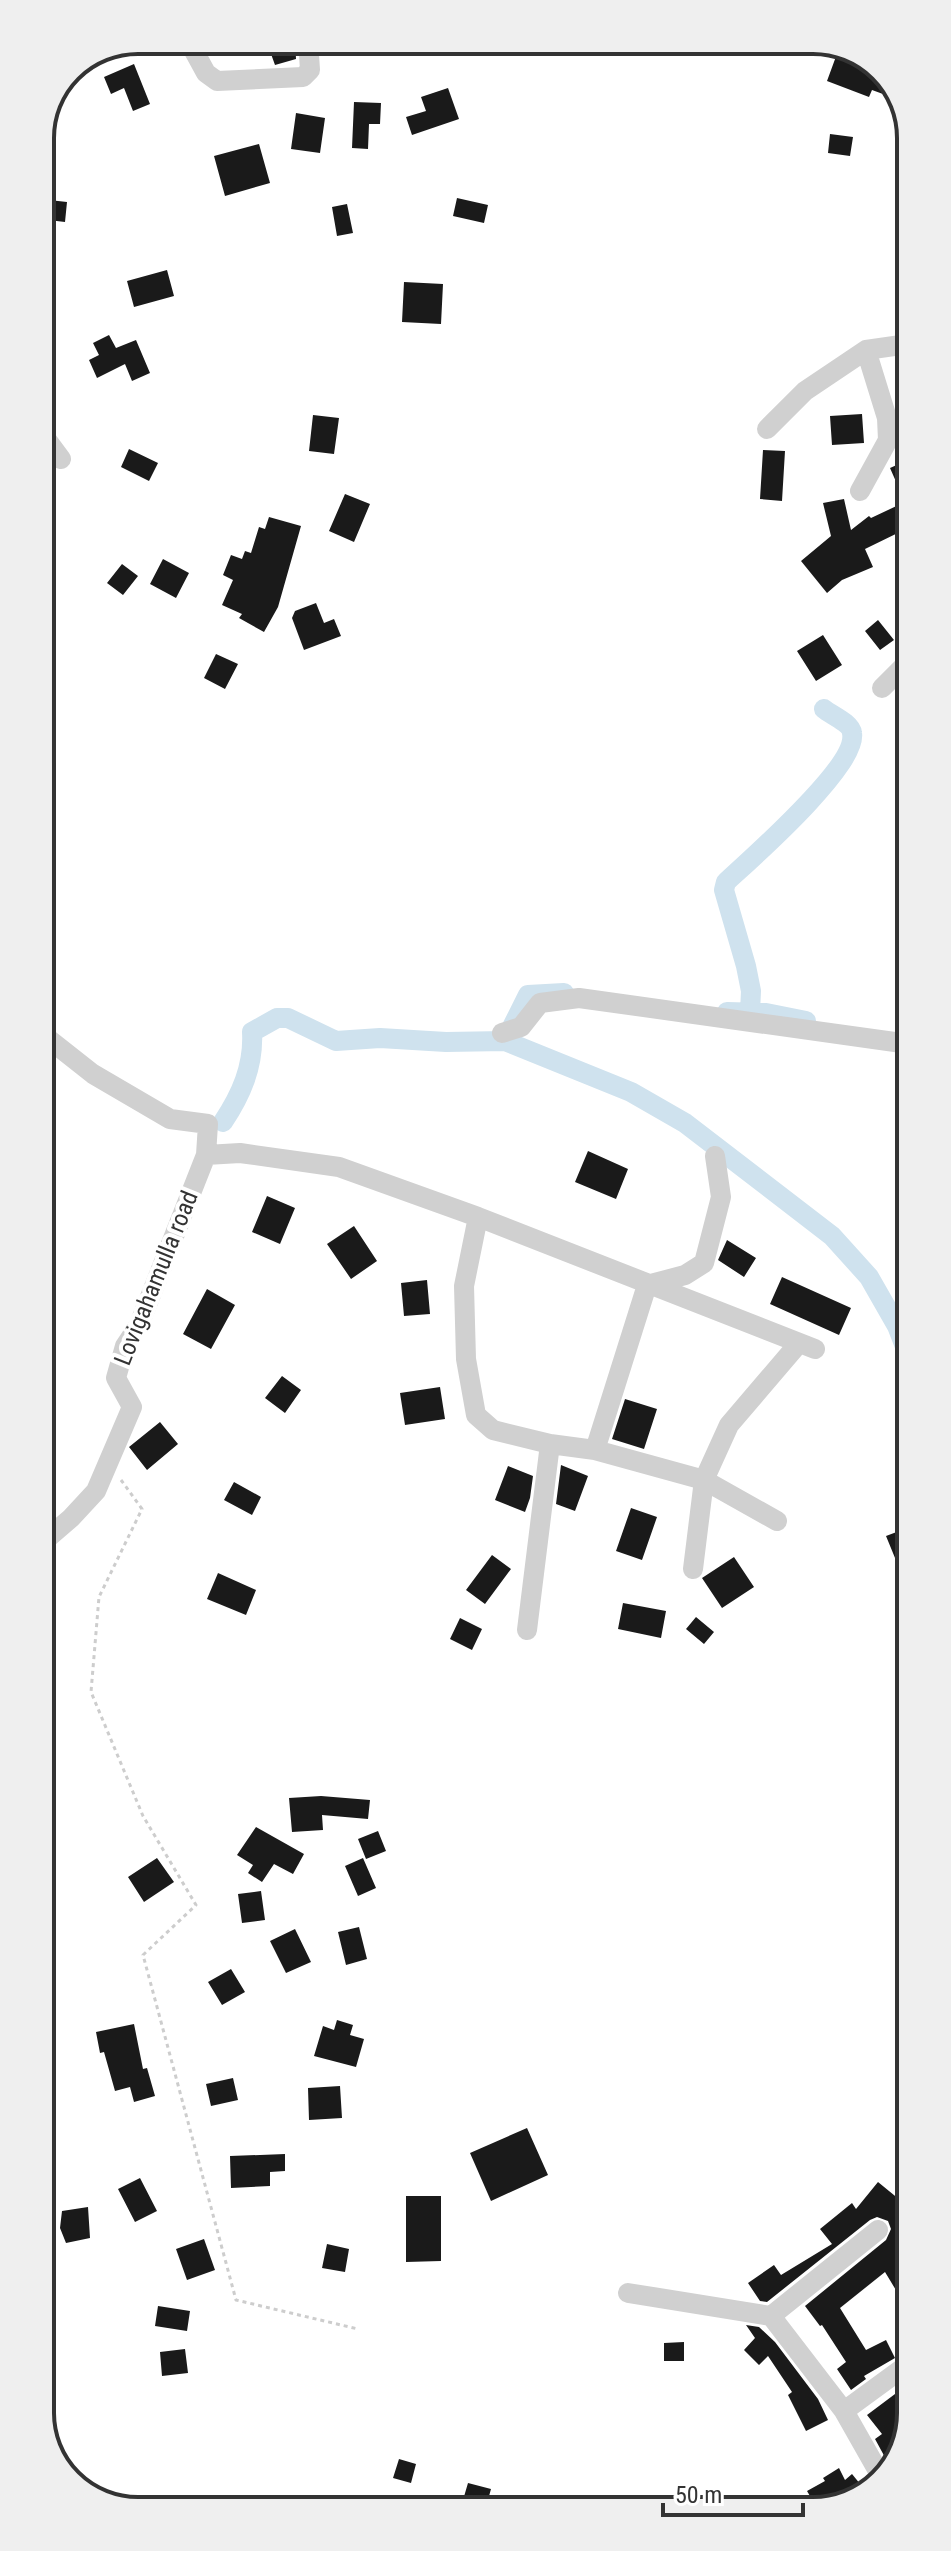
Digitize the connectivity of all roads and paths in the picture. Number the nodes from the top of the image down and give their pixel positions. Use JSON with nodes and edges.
{"nodes":[{"id":1,"x":196,"y":54,"type":"edge"},
{"id":2,"x":309,"y":54,"type":"edge"},
{"id":3,"x":897,"y":346,"type":"edge"},
{"id":4,"x":866,"y":350,"type":"junction"},
{"id":5,"x":767,"y":429,"type":"dead end"},
{"id":6,"x":54,"y":450,"type":"edge"},
{"id":7,"x":61,"y":459,"type":"dead end"},
{"id":8,"x":860,"y":491,"type":"dead end"},
{"id":9,"x":897,"y":673,"type":"edge"},
{"id":10,"x":882,"y":688,"type":"dead end"},
{"id":11,"x":512,"y":1030,"type":"dead end"},
{"id":12,"x":897,"y":1042,"type":"edge"},
{"id":13,"x":54,"y":1043,"type":"edge"},
{"id":14,"x":206,"y":1155,"type":"junction"},
{"id":15,"x":715,"y":1156,"type":"dead end"},
{"id":16,"x":478,"y":1217,"type":"junction"},
{"id":17,"x":647,"y":1285,"type":"junction"},
{"id":18,"x":550,"y":1444,"type":"junction"},
{"id":19,"x":595,"y":1450,"type":"junction"},
{"id":20,"x":109,"y":1464,"type":"junction"},
{"id":21,"x":704,"y":1480,"type":"junction"},
{"id":22,"x":777,"y":1521,"type":"dead end"},
{"id":23,"x":54,"y":1533,"type":"edge"},
{"id":24,"x":693,"y":1569,"type":"dead end"},
{"id":25,"x":527,"y":1630,"type":"dead end"},
{"id":26,"x":878,"y":2230,"type":"dead end"},
{"id":27,"x":628,"y":2293,"type":"dead end"},
{"id":28,"x":771,"y":2316,"type":"junction"},
{"id":29,"x":358,"y":2329,"type":"dead end"},
{"id":30,"x":897,"y":2372,"type":"edge"},
{"id":31,"x":844,"y":2411,"type":"junction"},
{"id":32,"x":876,"y":2468,"type":"edge"}],
"edges":[{"from":1,"to":2,"type":"street"},
{"from":3,"to":4,"type":"street"},
{"from":4,"to":5,"type":"street"},
{"from":4,"to":8,"type":"street"},
{"from":6,"to":7,"type":"street"},
{"from":9,"to":10,"type":"street"},
{"from":11,"to":12,"type":"street"},
{"from":13,"to":14,"type":"street","name":"Lovigahamulla road"},
{"from":14,"to":16,"type":"street"},
{"from":14,"to":20,"type":"street","name":"Lovigahamulla road"},
{"from":15,"to":17,"type":"street"},
{"from":16,"to":17,"type":"street"},
{"from":16,"to":18,"type":"street"},
{"from":17,"to":19,"type":"street"},
{"from":17,"to":21,"type":"street"},
{"from":18,"to":19,"type":"street"},
{"from":18,"to":25,"type":"street"},
{"from":19,"to":21,"type":"street"},
{"from":20,"to":23,"type":"street","name":"Lovigahamulla road"},
{"from":20,"to":29,"type":"path"},
{"from":21,"to":22,"type":"street"},
{"from":21,"to":24,"type":"street"},
{"from":26,"to":28,"type":"street"},
{"from":27,"to":28,"type":"street"},
{"from":28,"to":31,"type":"street"},
{"from":30,"to":31,"type":"street"},
{"from":31,"to":32,"type":"street"}]}
